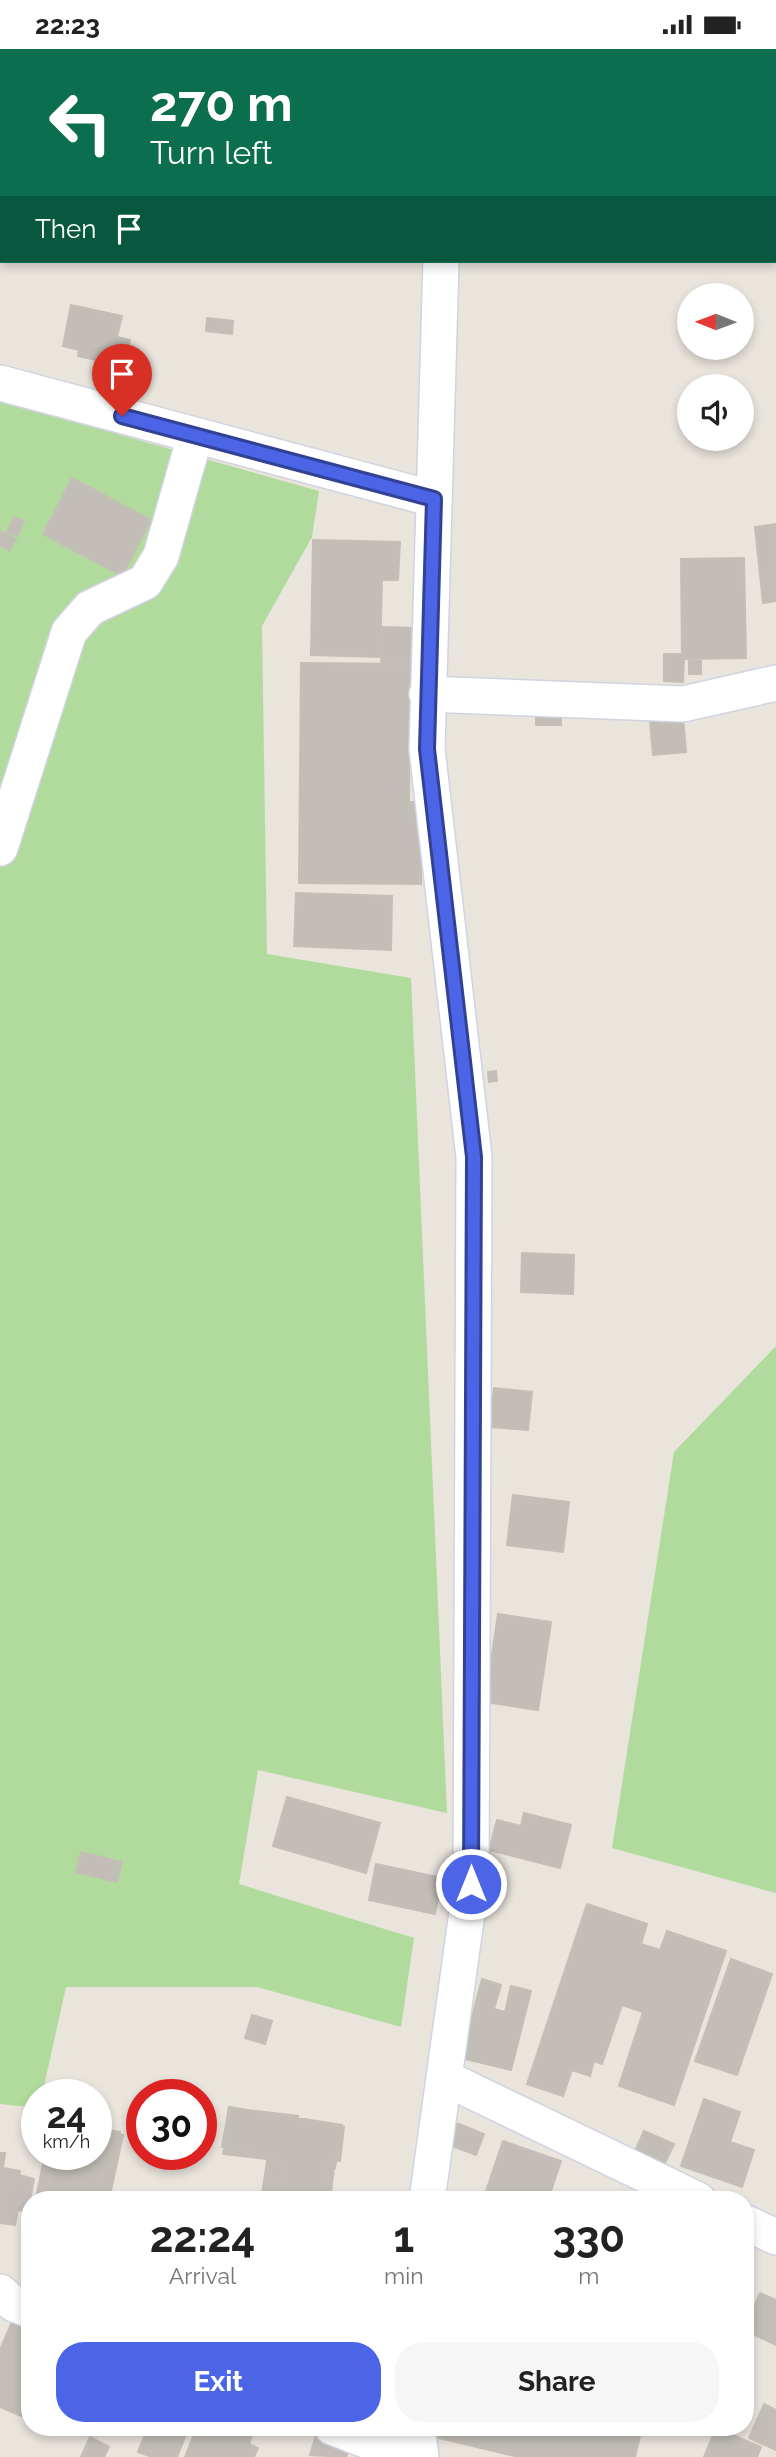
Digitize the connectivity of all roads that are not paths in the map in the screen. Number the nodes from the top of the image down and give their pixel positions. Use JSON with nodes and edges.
{"nodes":[{"id":1,"x":441,"y":263,"type":"edge"},
{"id":2,"x":0,"y":383,"type":"edge"},
{"id":3,"x":195,"y":436,"type":"junction"},
{"id":4,"x":434,"y":499,"type":"junction"},
{"id":5,"x":776,"y":683,"type":"edge"},
{"id":6,"x":427,"y":694,"type":"junction"},
{"id":7,"x":0,"y":848,"type":"edge"},
{"id":8,"x":444,"y":2078,"type":"junction"},
{"id":9,"x":429,"y":2191,"type":"edge"},
{"id":10,"x":679,"y":2191,"type":"edge"},
{"id":11,"x":754,"y":2227,"type":"edge"},
{"id":12,"x":776,"y":2237,"type":"edge"},
{"id":13,"x":0,"y":2292,"type":"edge"},
{"id":14,"x":21,"y":2307,"type":"edge"},
{"id":15,"x":355,"y":2436,"type":"edge"},
{"id":16,"x":418,"y":2436,"type":"edge"},
{"id":17,"x":409,"y":2457,"type":"edge"},
{"id":18,"x":421,"y":2457,"type":"edge"}],
"edges":[{"from":1,"to":4,"type":"street"},
{"from":2,"to":3,"type":"street"},
{"from":3,"to":4,"type":"street"},
{"from":3,"to":7,"type":"street"},
{"from":4,"to":6,"type":"street"},
{"from":5,"to":6,"type":"street"},
{"from":6,"to":8,"type":"street"},
{"from":8,"to":9,"type":"street"},
{"from":8,"to":10,"type":"street"},
{"from":11,"to":12,"type":"street"},
{"from":13,"to":14,"type":"street"},
{"from":15,"to":17,"type":"street"},
{"from":16,"to":18,"type":"street"}]}
